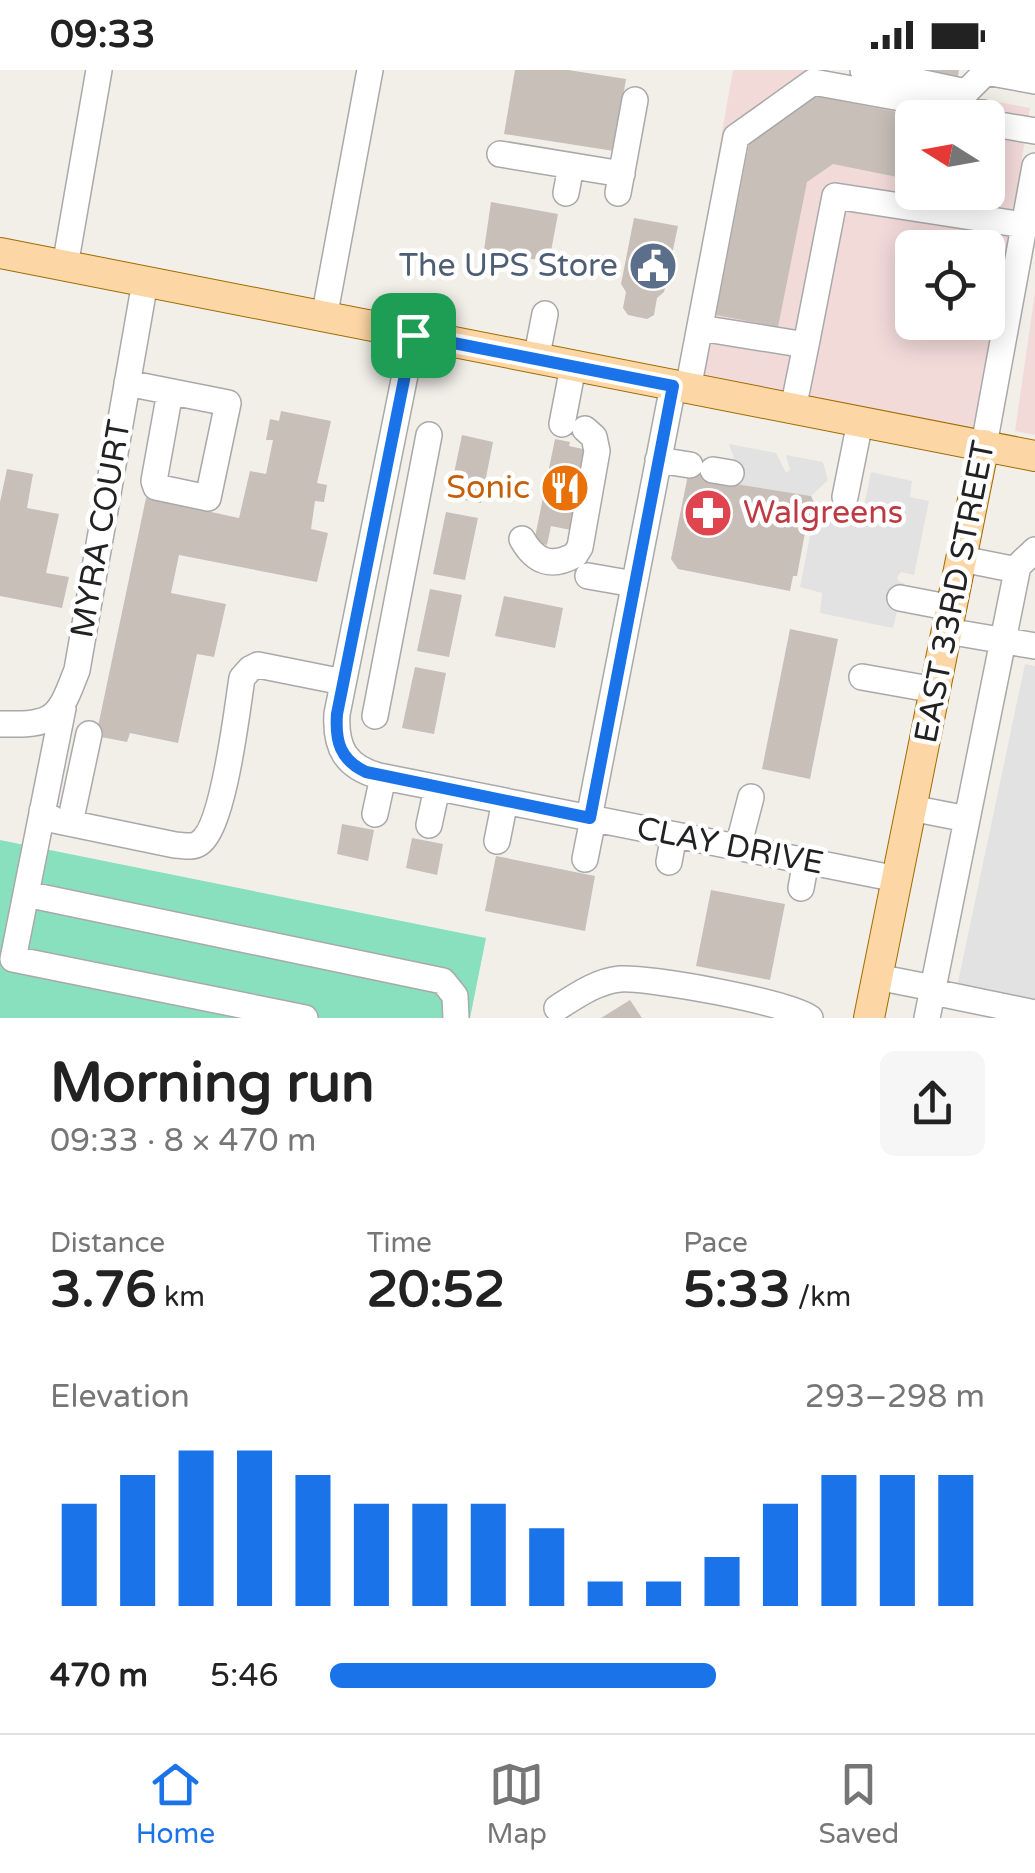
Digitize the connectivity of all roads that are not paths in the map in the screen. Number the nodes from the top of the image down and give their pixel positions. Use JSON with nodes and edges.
{"nodes":[{"id":1,"x":99,"y":70,"type":"edge"},
{"id":2,"x":370,"y":70,"type":"edge"},
{"id":3,"x":862,"y":70,"type":"edge"},
{"id":4,"x":1035,"y":81,"type":"edge"},
{"id":5,"x":635,"y":100,"type":"dead end"},
{"id":6,"x":912,"y":100,"type":"edge"},
{"id":7,"x":1005,"y":126,"type":"edge"},
{"id":8,"x":1035,"y":130,"type":"edge"},
{"id":9,"x":500,"y":154,"type":"dead end"},
{"id":10,"x":572,"y":166,"type":"junction"},
{"id":11,"x":1035,"y":169,"type":"edge"},
{"id":12,"x":566,"y":193,"type":"dead end"},
{"id":13,"x":895,"y":200,"type":"edge"},
{"id":14,"x":979,"y":210,"type":"edge"},
{"id":15,"x":1024,"y":225,"type":"junction"},
{"id":16,"x":0,"y":253,"type":"edge"},
{"id":17,"x":65,"y":266,"type":"junction"},
{"id":18,"x":146,"y":282,"type":"junction"},
{"id":19,"x":545,"y":314,"type":"dead end"},
{"id":20,"x":324,"y":318,"type":"junction"},
{"id":21,"x":700,"y":328,"type":"junction"},
{"id":22,"x":413,"y":335,"type":"junction"},
{"id":23,"x":806,"y":345,"type":"junction"},
{"id":24,"x":536,"y":360,"type":"junction"},
{"id":25,"x":574,"y":367,"type":"junction"},
{"id":26,"x":127,"y":383,"type":"junction"},
{"id":27,"x":681,"y":388,"type":"junction"},
{"id":28,"x":170,"y":392,"type":"junction"},
{"id":29,"x":793,"y":409,"type":"junction"},
{"id":30,"x":860,"y":422,"type":"junction"},
{"id":31,"x":430,"y":435,"type":"dead end"},
{"id":32,"x":984,"y":446,"type":"junction"},
{"id":33,"x":1035,"y":456,"type":"edge"},
{"id":34,"x":658,"y":460,"type":"junction"},
{"id":35,"x":711,"y":469,"type":"dead end"},
{"id":36,"x":383,"y":488,"type":"junction"},
{"id":37,"x":418,"y":495,"type":"junction"},
{"id":38,"x":846,"y":497,"type":"dead end"},
{"id":39,"x":522,"y":539,"type":"dead end"},
{"id":40,"x":1035,"y":550,"type":"edge"},
{"id":41,"x":962,"y":559,"type":"junction"},
{"id":42,"x":1017,"y":570,"type":"junction"},
{"id":43,"x":588,"y":576,"type":"dead end"},
{"id":44,"x":634,"y":584,"type":"junction"},
{"id":45,"x":900,"y":598,"type":"dead end"},
{"id":46,"x":949,"y":620,"type":"junction"},
{"id":47,"x":1003,"y":642,"type":"junction"},
{"id":48,"x":351,"y":645,"type":"junction"},
{"id":49,"x":1035,"y":646,"type":"edge"},
{"id":50,"x":387,"y":653,"type":"junction"},
{"id":51,"x":862,"y":677,"type":"dead end"},
{"id":52,"x":344,"y":682,"type":"junction"},
{"id":53,"x":935,"y":690,"type":"junction"},
{"id":54,"x":63,"y":708,"type":"junction"},
{"id":55,"x":374,"y":716,"type":"dead end"},
{"id":56,"x":0,"y":724,"type":"edge"},
{"id":57,"x":89,"y":734,"type":"dead end"},
{"id":58,"x":383,"y":776,"type":"junction"},
{"id":59,"x":437,"y":788,"type":"junction"},
{"id":60,"x":752,"y":797,"type":"dead end"},
{"id":61,"x":505,"y":802,"type":"junction"},
{"id":62,"x":911,"y":808,"type":"junction"},
{"id":63,"x":42,"y":811,"type":"junction"},
{"id":64,"x":375,"y":814,"type":"dead end"},
{"id":65,"x":591,"y":818,"type":"junction"},
{"id":66,"x":968,"y":818,"type":"junction"},
{"id":67,"x":70,"y":824,"type":"junction"},
{"id":68,"x":429,"y":825,"type":"dead end"},
{"id":69,"x":674,"y":835,"type":"junction"},
{"id":70,"x":498,"y":841,"type":"dead end"},
{"id":71,"x":738,"y":848,"type":"junction"},
{"id":72,"x":585,"y":859,"type":"dead end"},
{"id":73,"x":806,"y":861,"type":"junction"},
{"id":74,"x":669,"y":862,"type":"dead end"},
{"id":75,"x":897,"y":879,"type":"junction"},
{"id":76,"x":801,"y":888,"type":"dead end"},
{"id":77,"x":26,"y":894,"type":"junction"},
{"id":78,"x":877,"y":977,"type":"junction"},
{"id":79,"x":933,"y":990,"type":"junction"},
{"id":80,"x":557,"y":1008,"type":"dead end"},
{"id":81,"x":1035,"y":1012,"type":"edge"},
{"id":82,"x":305,"y":1018,"type":"edge"},
{"id":83,"x":456,"y":1018,"type":"edge"},
{"id":84,"x":810,"y":1018,"type":"edge"},
{"id":85,"x":868,"y":1018,"type":"edge"},
{"id":86,"x":928,"y":1018,"type":"edge"}],
"edges":[{"from":1,"to":17,"type":"street"},
{"from":2,"to":20,"type":"street"},
{"from":3,"to":4,"type":"street"},
{"from":5,"to":10,"type":"street"},
{"from":6,"to":21,"type":"street"},
{"from":7,"to":8,"type":"street"},
{"from":9,"to":10,"type":"street"},
{"from":10,"to":12,"type":"street"},
{"from":11,"to":15,"type":"street","name":"EAST 33RD STREET"},
{"from":13,"to":23,"type":"street"},
{"from":14,"to":15,"type":"street"},
{"from":15,"to":32,"type":"street","name":"EAST 33RD STREET"},
{"from":16,"to":17,"type":"main road"},
{"from":17,"to":18,"type":"main road"},
{"from":18,"to":20,"type":"main road"},
{"from":18,"to":26,"type":"street","name":"MYRA COURT"},
{"from":19,"to":24,"type":"street"},
{"from":20,"to":22,"type":"main road"},
{"from":21,"to":23,"type":"street"},
{"from":21,"to":27,"type":"street"},
{"from":22,"to":24,"type":"main road"},
{"from":22,"to":36,"type":"street","name":"CLAY DRIVE"},
{"from":23,"to":29,"type":"street"},
{"from":24,"to":25,"type":"main road"},
{"from":25,"to":27,"type":"main road"},
{"from":25,"to":39,"type":"street"},
{"from":26,"to":28,"type":"street"},
{"from":26,"to":54,"type":"street","name":"MYRA COURT"},
{"from":27,"to":29,"type":"main road"},
{"from":27,"to":34,"type":"street"},
{"from":28,"to":28,"type":"street"},
{"from":29,"to":30,"type":"main road"},
{"from":30,"to":32,"type":"main road"},
{"from":30,"to":38,"type":"street"},
{"from":31,"to":37,"type":"street"},
{"from":32,"to":33,"type":"main road"},
{"from":32,"to":41,"type":"main road","name":"EAST 33RD STREET"},
{"from":34,"to":35,"type":"street"},
{"from":34,"to":44,"type":"street"},
{"from":36,"to":37,"type":"street"},
{"from":36,"to":48,"type":"street","name":"CLAY DRIVE"},
{"from":37,"to":50,"type":"street"},
{"from":40,"to":42,"type":"street"},
{"from":41,"to":42,"type":"street"},
{"from":41,"to":46,"type":"main road","name":"EAST 33RD STREET"},
{"from":42,"to":47,"type":"street"},
{"from":43,"to":44,"type":"street"},
{"from":44,"to":65,"type":"street"},
{"from":45,"to":46,"type":"street"},
{"from":46,"to":47,"type":"street"},
{"from":46,"to":53,"type":"main road","name":"EAST 33RD STREET"},
{"from":47,"to":49,"type":"street"},
{"from":47,"to":66,"type":"street"},
{"from":48,"to":50,"type":"street"},
{"from":48,"to":52,"type":"street","name":"CLAY DRIVE"},
{"from":50,"to":55,"type":"street"},
{"from":51,"to":53,"type":"street"},
{"from":52,"to":58,"type":"street","name":"CLAY DRIVE"},
{"from":52,"to":67,"type":"street"},
{"from":53,"to":62,"type":"main road","name":"EAST 33RD STREET"},
{"from":54,"to":56,"type":"street"},
{"from":54,"to":63,"type":"street","name":"MYRA COURT"},
{"from":57,"to":67,"type":"street"},
{"from":58,"to":59,"type":"street","name":"CLAY DRIVE"},
{"from":58,"to":64,"type":"street"},
{"from":59,"to":61,"type":"street","name":"CLAY DRIVE"},
{"from":59,"to":68,"type":"street"},
{"from":60,"to":71,"type":"street"},
{"from":61,"to":65,"type":"street","name":"CLAY DRIVE"},
{"from":61,"to":70,"type":"street"},
{"from":62,"to":66,"type":"street"},
{"from":62,"to":75,"type":"main road","name":"EAST 33RD STREET"},
{"from":63,"to":67,"type":"street"},
{"from":63,"to":77,"type":"street","name":"MYRA COURT"},
{"from":65,"to":69,"type":"street","name":"CLAY DRIVE"},
{"from":65,"to":72,"type":"street"},
{"from":66,"to":79,"type":"street"},
{"from":69,"to":71,"type":"street","name":"CLAY DRIVE"},
{"from":69,"to":74,"type":"street"},
{"from":71,"to":73,"type":"street","name":"CLAY DRIVE"},
{"from":73,"to":75,"type":"street","name":"CLAY DRIVE"},
{"from":73,"to":76,"type":"street"},
{"from":75,"to":78,"type":"main road","name":"EAST 33RD STREET"},
{"from":77,"to":82,"type":"street","name":"MYRA COURT"},
{"from":77,"to":83,"type":"street"},
{"from":78,"to":79,"type":"street"},
{"from":78,"to":85,"type":"main road","name":"EAST 33RD STREET"},
{"from":79,"to":81,"type":"street"},
{"from":79,"to":86,"type":"street"},
{"from":80,"to":84,"type":"street"}]}
